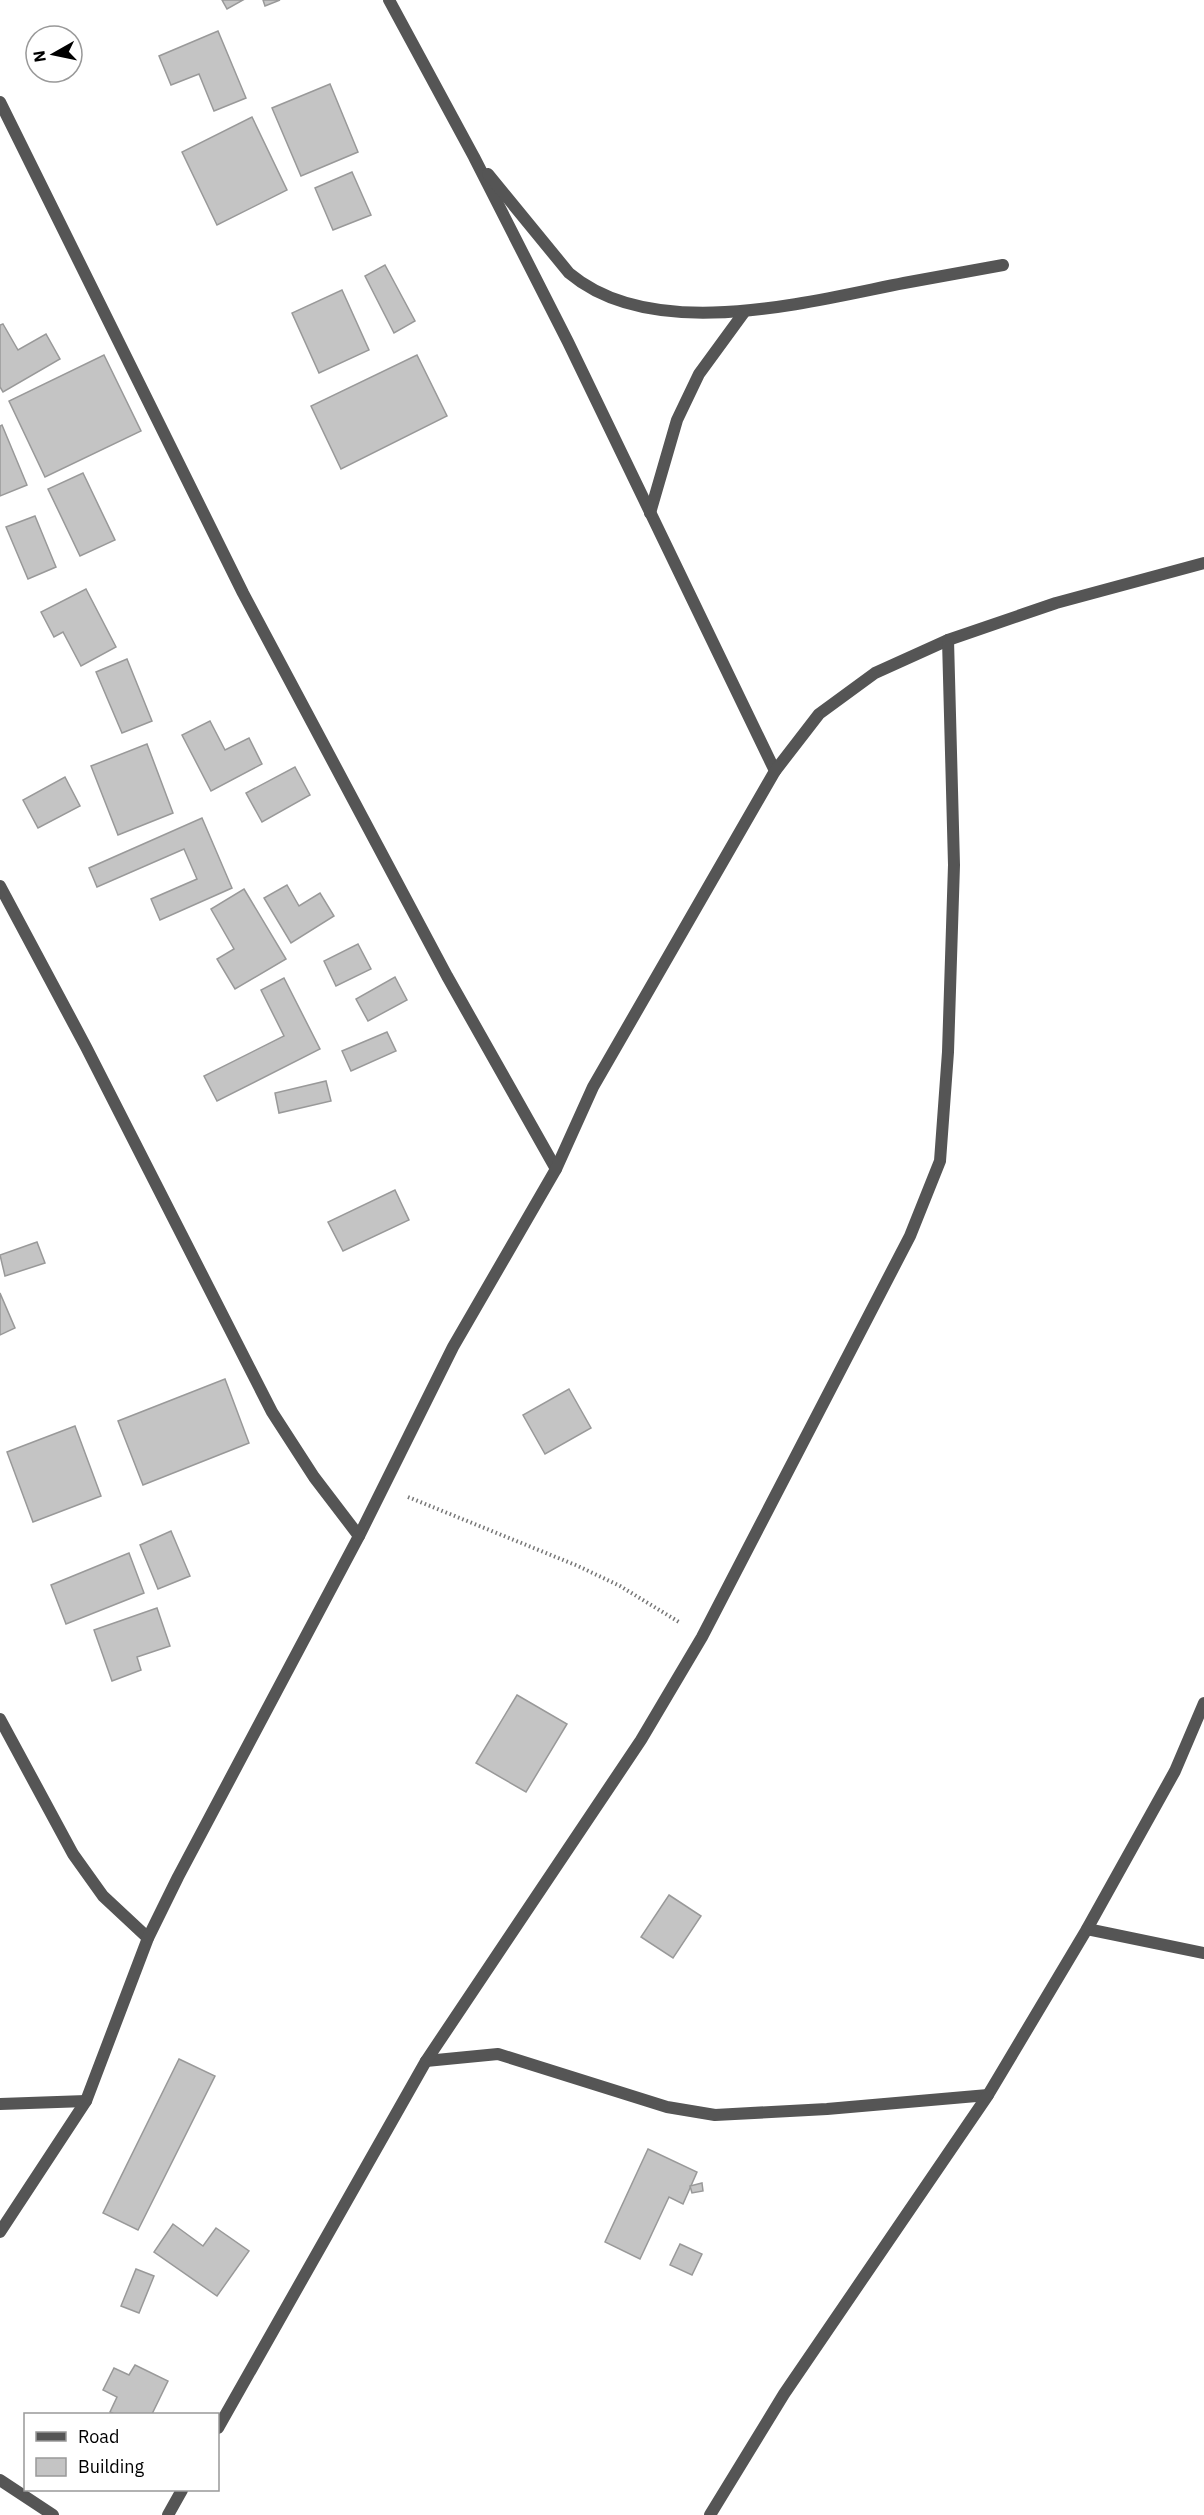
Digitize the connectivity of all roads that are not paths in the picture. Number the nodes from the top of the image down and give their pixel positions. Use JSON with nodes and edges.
{"nodes":[{"id":1,"x":389,"y":0,"type":"edge"},
{"id":2,"x":0,"y":102,"type":"edge"},
{"id":3,"x":474,"y":157,"type":"junction"},
{"id":4,"x":1003,"y":265,"type":"dead end"},
{"id":5,"x":746,"y":311,"type":"junction"},
{"id":6,"x":650,"y":513,"type":"junction"},
{"id":7,"x":1204,"y":563,"type":"edge"},
{"id":8,"x":948,"y":640,"type":"junction"},
{"id":9,"x":775,"y":771,"type":"junction"},
{"id":10,"x":0,"y":886,"type":"edge"},
{"id":11,"x":556,"y":1169,"type":"junction"},
{"id":12,"x":360,"y":1536,"type":"junction"},
{"id":13,"x":1204,"y":1703,"type":"edge"},
{"id":14,"x":0,"y":1719,"type":"edge"},
{"id":15,"x":1086,"y":1929,"type":"junction"},
{"id":16,"x":148,"y":1938,"type":"junction"},
{"id":17,"x":1204,"y":1953,"type":"edge"},
{"id":18,"x":426,"y":2061,"type":"junction"},
{"id":19,"x":988,"y":2095,"type":"junction"},
{"id":20,"x":86,"y":2101,"type":"junction"},
{"id":21,"x":0,"y":2104,"type":"edge"},
{"id":22,"x":0,"y":2232,"type":"edge"},
{"id":23,"x":219,"y":2426,"type":"edge"},
{"id":24,"x":0,"y":2480,"type":"edge"},
{"id":25,"x":182,"y":2491,"type":"edge"},
{"id":26,"x":53,"y":2515,"type":"edge"},
{"id":27,"x":168,"y":2515,"type":"edge"},
{"id":28,"x":711,"y":2515,"type":"edge"}],
"edges":[{"from":1,"to":3,"type":"street"},
{"from":2,"to":11,"type":"street"},
{"from":3,"to":5,"type":"street"},
{"from":3,"to":6,"type":"street"},
{"from":4,"to":5,"type":"street"},
{"from":5,"to":6,"type":"street"},
{"from":6,"to":9,"type":"street"},
{"from":7,"to":8,"type":"street"},
{"from":8,"to":9,"type":"street"},
{"from":8,"to":18,"type":"street"},
{"from":9,"to":11,"type":"street"},
{"from":10,"to":12,"type":"street"},
{"from":11,"to":12,"type":"street"},
{"from":12,"to":16,"type":"street"},
{"from":13,"to":15,"type":"street"},
{"from":14,"to":16,"type":"street"},
{"from":15,"to":17,"type":"street"},
{"from":15,"to":19,"type":"street"},
{"from":16,"to":20,"type":"street"},
{"from":18,"to":19,"type":"street"},
{"from":18,"to":23,"type":"street"},
{"from":19,"to":28,"type":"street"},
{"from":20,"to":21,"type":"street"},
{"from":20,"to":22,"type":"street"},
{"from":24,"to":26,"type":"street"},
{"from":25,"to":27,"type":"street"}]}
